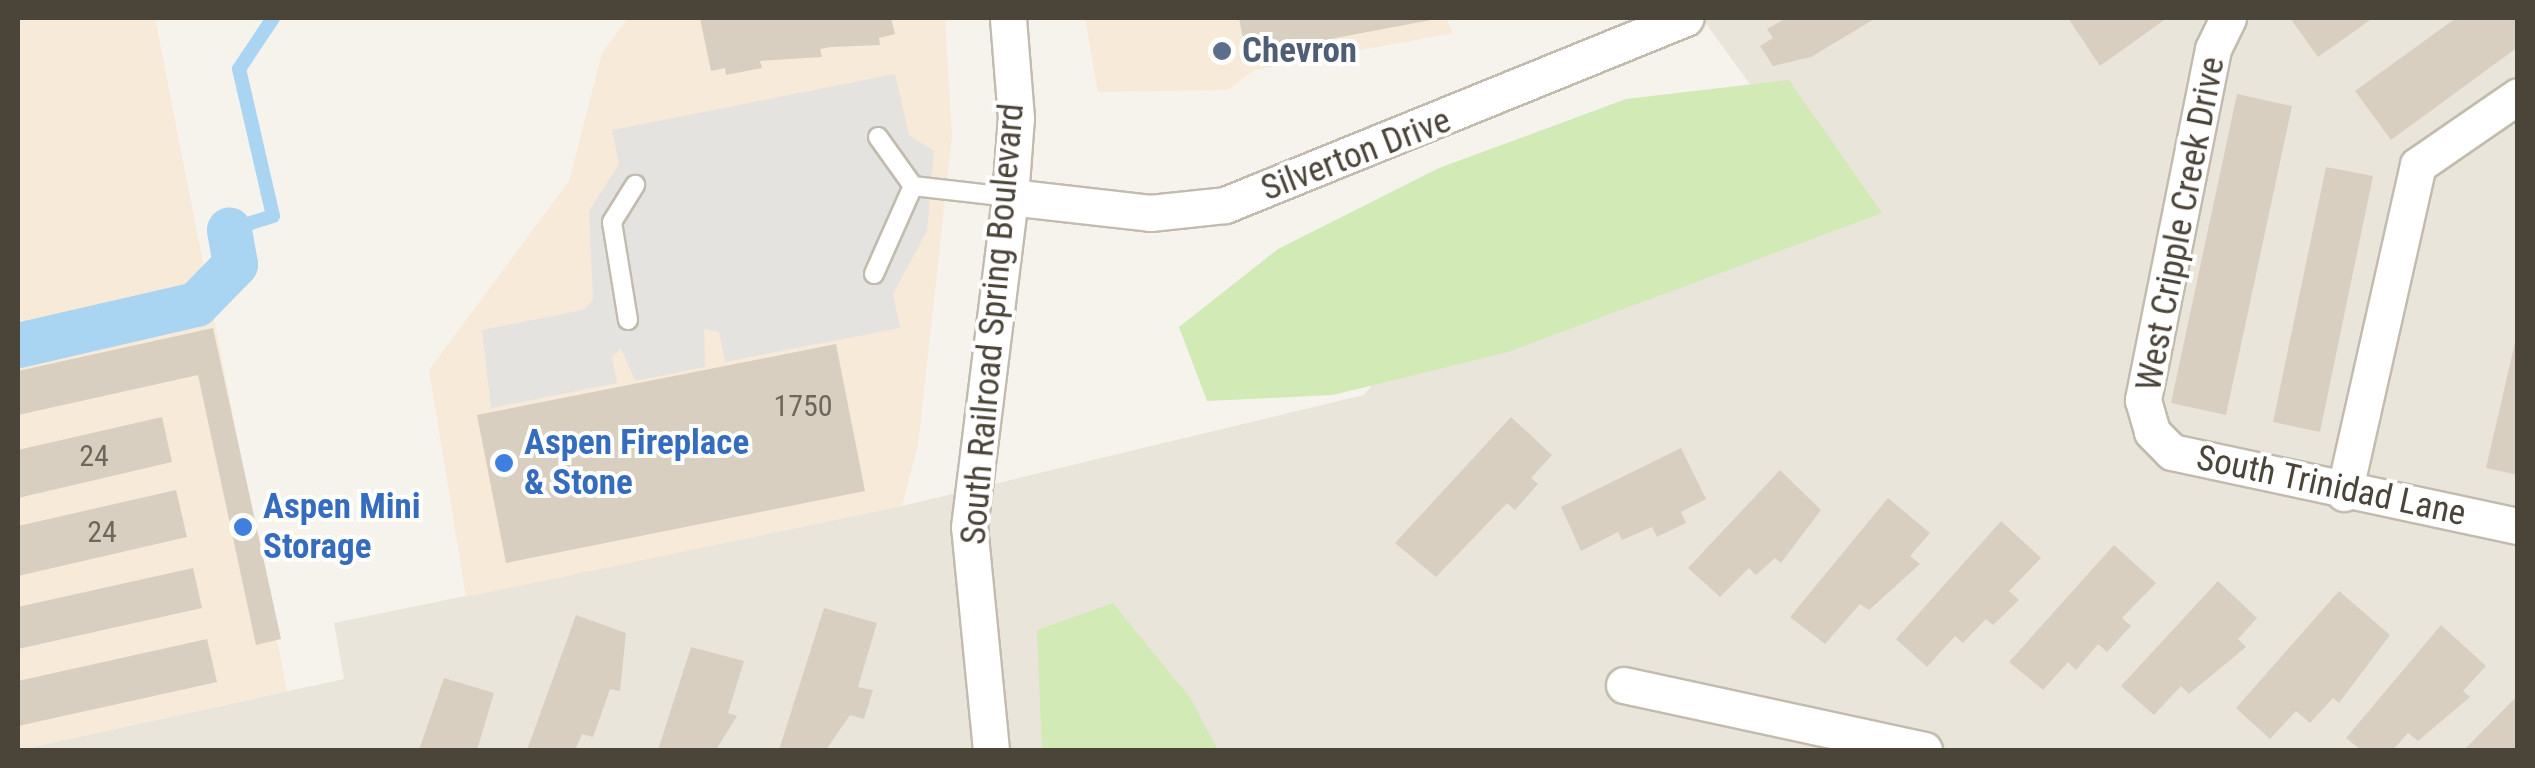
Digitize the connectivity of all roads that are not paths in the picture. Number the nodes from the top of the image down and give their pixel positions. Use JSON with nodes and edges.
{"nodes":[{"id":1,"x":1008,"y":18,"type":"edge"},
{"id":2,"x":1684,"y":18,"type":"edge"},
{"id":3,"x":2228,"y":18,"type":"edge"},
{"id":4,"x":2518,"y":96,"type":"edge"},
{"id":5,"x":878,"y":138,"type":"dead end"},
{"id":6,"x":635,"y":185,"type":"dead end"},
{"id":7,"x":913,"y":186,"type":"junction"},
{"id":8,"x":1010,"y":198,"type":"junction"},
{"id":9,"x":874,"y":274,"type":"dead end"},
{"id":10,"x":628,"y":320,"type":"dead end"},
{"id":11,"x":2152,"y":432,"type":"joint"},
{"id":12,"x":2344,"y":493,"type":"junction"},
{"id":13,"x":2518,"y":526,"type":"edge"},
{"id":14,"x":1624,"y":685,"type":"dead end"},
{"id":15,"x":991,"y":750,"type":"edge"},
{"id":16,"x":1924,"y":750,"type":"edge"}],
"edges":[{"from":1,"to":8,"type":"street","name":"South Railroad Spring Boulevard"},
{"from":2,"to":8,"type":"street","name":"Silverton Drive"},
{"from":3,"to":11,"type":"street","name":"West Cripple Creek Drive"},
{"from":4,"to":12,"type":"street"},
{"from":5,"to":7,"type":"lane"},
{"from":6,"to":10,"type":"lane"},
{"from":7,"to":8,"type":"lane"},
{"from":7,"to":9,"type":"lane"},
{"from":8,"to":15,"type":"street","name":"South Railroad Spring Boulevard"},
{"from":11,"to":12,"type":"street","name":"South Trinidad Lane"},
{"from":12,"to":13,"type":"street","name":"South Trinidad Lane"},
{"from":14,"to":16,"type":"street"}]}
